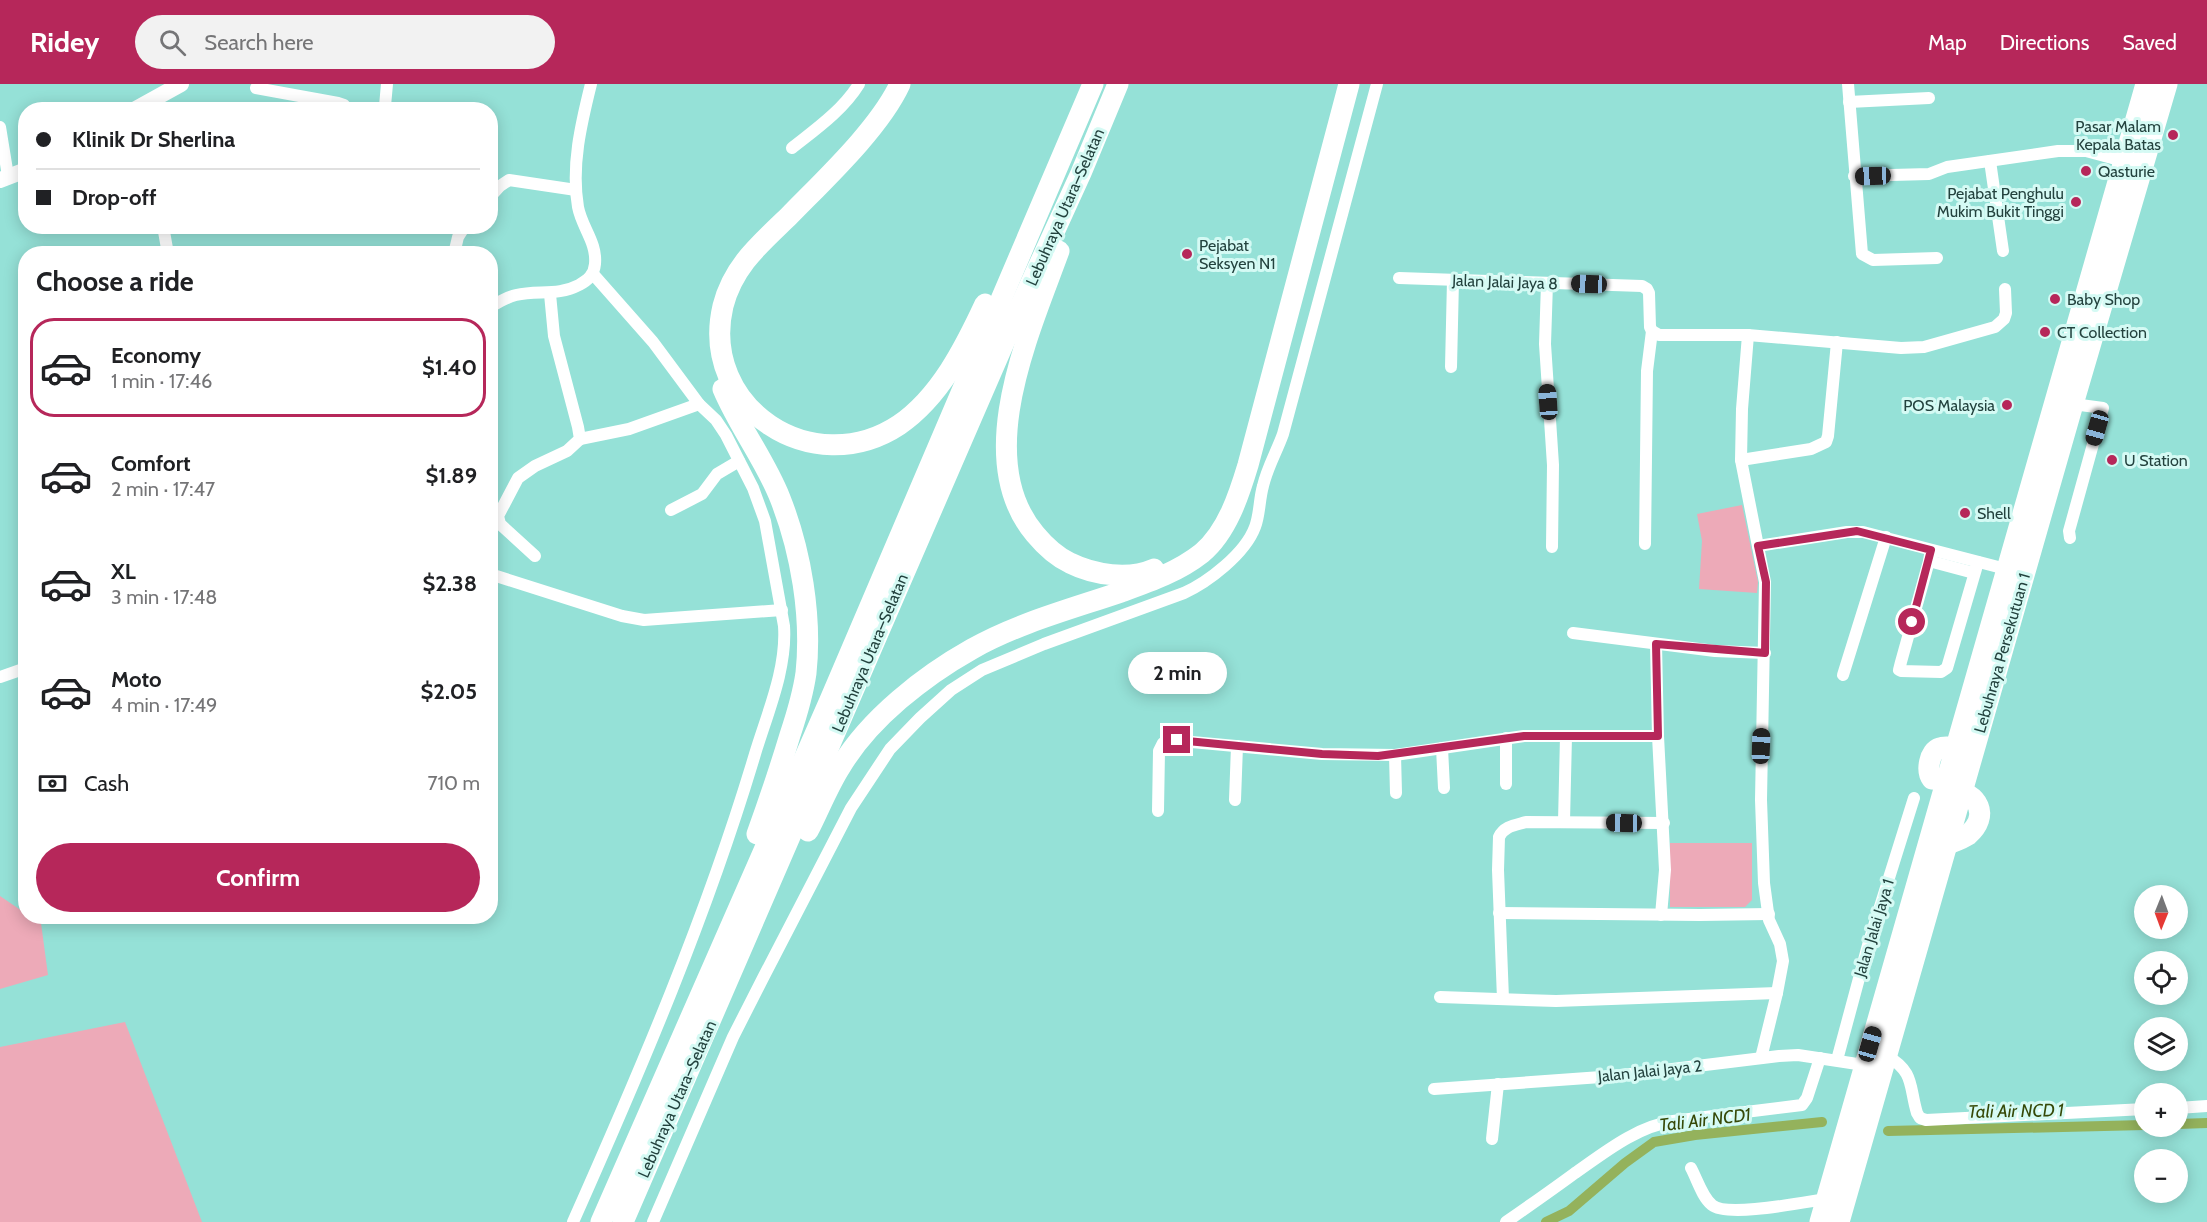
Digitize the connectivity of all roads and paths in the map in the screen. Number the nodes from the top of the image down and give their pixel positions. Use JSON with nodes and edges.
{"nodes":[{"id":1,"x":182,"y":84,"type":"edge"},
{"id":2,"x":387,"y":84,"type":"edge"},
{"id":3,"x":591,"y":84,"type":"edge"},
{"id":4,"x":859,"y":84,"type":"edge"},
{"id":5,"x":885,"y":84,"type":"edge"},
{"id":6,"x":900,"y":84,"type":"edge"},
{"id":7,"x":1093,"y":84,"type":"edge"},
{"id":8,"x":1118,"y":84,"type":"edge"},
{"id":9,"x":1336,"y":84,"type":"edge"},
{"id":10,"x":1349,"y":84,"type":"edge"},
{"id":11,"x":1377,"y":84,"type":"edge"},
{"id":12,"x":1848,"y":84,"type":"edge"},
{"id":13,"x":2146,"y":84,"type":"edge"},
{"id":14,"x":2167,"y":84,"type":"edge"},
{"id":15,"x":256,"y":88,"type":"dead end"},
{"id":16,"x":291,"y":89,"type":"edge"},
{"id":17,"x":1929,"y":98,"type":"dead end"},
{"id":18,"x":152,"y":102,"type":"edge"},
{"id":19,"x":333,"y":102,"type":"edge"},
{"id":20,"x":385,"y":102,"type":"edge"},
{"id":21,"x":1849,"y":102,"type":"junction"},
{"id":22,"x":0,"y":127,"type":"edge"},
{"id":23,"x":792,"y":148,"type":"dead end"},
{"id":24,"x":1990,"y":161,"type":"junction"},
{"id":25,"x":2123,"y":161,"type":"junction"},
{"id":26,"x":1082,"y":173,"type":"junction"},
{"id":27,"x":1854,"y":176,"type":"junction"},
{"id":28,"x":4,"y":178,"type":"edge"},
{"id":29,"x":498,"y":188,"type":"edge"},
{"id":30,"x":576,"y":190,"type":"junction"},
{"id":31,"x":2003,"y":251,"type":"dead end"},
{"id":32,"x":1937,"y":258,"type":"dead end"},
{"id":33,"x":593,"y":274,"type":"junction"},
{"id":34,"x":1399,"y":278,"type":"dead end"},
{"id":35,"x":1453,"y":280,"type":"junction"},
{"id":36,"x":1547,"y":283,"type":"junction"},
{"id":37,"x":2005,"y":289,"type":"dead end"},
{"id":38,"x":550,"y":294,"type":"junction"},
{"id":39,"x":498,"y":303,"type":"edge"},
{"id":40,"x":1652,"y":331,"type":"junction"},
{"id":41,"x":1748,"y":335,"type":"junction"},
{"id":42,"x":1837,"y":342,"type":"junction"},
{"id":43,"x":1451,"y":367,"type":"dead end"},
{"id":44,"x":699,"y":404,"type":"junction"},
{"id":45,"x":2073,"y":404,"type":"junction"},
{"id":46,"x":579,"y":439,"type":"junction"},
{"id":47,"x":1741,"y":460,"type":"junction"},
{"id":48,"x":740,"y":461,"type":"junction"},
{"id":49,"x":498,"y":508,"type":"edge"},
{"id":50,"x":671,"y":510,"type":"dead end"},
{"id":51,"x":498,"y":520,"type":"edge"},
{"id":52,"x":1886,"y":537,"type":"junction"},
{"id":53,"x":2070,"y":538,"type":"dead end"},
{"id":54,"x":1645,"y":544,"type":"dead end"},
{"id":55,"x":1758,"y":546,"type":"junction"},
{"id":56,"x":1552,"y":548,"type":"dead end"},
{"id":57,"x":535,"y":556,"type":"dead end"},
{"id":58,"x":1930,"y":556,"type":"junction"},
{"id":59,"x":1976,"y":568,"type":"junction"},
{"id":60,"x":2006,"y":569,"type":"junction"},
{"id":61,"x":498,"y":577,"type":"edge"},
{"id":62,"x":782,"y":610,"type":"junction"},
{"id":63,"x":1573,"y":633,"type":"dead end"},
{"id":64,"x":1656,"y":644,"type":"junction"},
{"id":65,"x":1765,"y":653,"type":"junction"},
{"id":66,"x":18,"y":671,"type":"edge"},
{"id":67,"x":1843,"y":675,"type":"dead end"},
{"id":68,"x":0,"y":677,"type":"edge"},
{"id":69,"x":1566,"y":736,"type":"junction"},
{"id":70,"x":1658,"y":736,"type":"junction"},
{"id":71,"x":1506,"y":738,"type":"junction"},
{"id":72,"x":1237,"y":746,"type":"junction"},
{"id":73,"x":1442,"y":748,"type":"junction"},
{"id":74,"x":1395,"y":755,"type":"junction"},
{"id":75,"x":1506,"y":784,"type":"dead end"},
{"id":76,"x":1955,"y":786,"type":"junction"},
{"id":77,"x":1444,"y":788,"type":"dead end"},
{"id":78,"x":1396,"y":793,"type":"dead end"},
{"id":79,"x":1914,"y":798,"type":"dead end"},
{"id":80,"x":1236,"y":800,"type":"dead end"},
{"id":81,"x":1158,"y":811,"type":"dead end"},
{"id":82,"x":1564,"y":822,"type":"junction"},
{"id":83,"x":1664,"y":823,"type":"junction"},
{"id":84,"x":737,"y":909,"type":"junction"},
{"id":85,"x":1499,"y":913,"type":"junction"},
{"id":86,"x":1768,"y":914,"type":"junction"},
{"id":87,"x":1661,"y":915,"type":"junction"},
{"id":88,"x":751,"y":931,"type":"junction"},
{"id":89,"x":1777,"y":993,"type":"junction"},
{"id":90,"x":1440,"y":997,"type":"dead end"},
{"id":91,"x":1503,"y":999,"type":"junction"},
{"id":92,"x":1887,"y":1056,"type":"junction"},
{"id":93,"x":1761,"y":1058,"type":"junction"},
{"id":94,"x":1820,"y":1058,"type":"junction"},
{"id":95,"x":1837,"y":1060,"type":"junction"},
{"id":96,"x":1864,"y":1065,"type":"junction"},
{"id":97,"x":1498,"y":1084,"type":"junction"},
{"id":98,"x":1434,"y":1089,"type":"dead end"},
{"id":99,"x":1866,"y":1096,"type":"junction"},
{"id":100,"x":2207,"y":1106,"type":"edge"},
{"id":101,"x":2188,"y":1107,"type":"edge"},
{"id":102,"x":2134,"y":1110,"type":"edge"},
{"id":103,"x":1492,"y":1139,"type":"dead end"},
{"id":104,"x":1852,"y":1142,"type":"junction"},
{"id":105,"x":1691,"y":1168,"type":"dead end"},
{"id":106,"x":1826,"y":1199,"type":"junction"},
{"id":107,"x":573,"y":1222,"type":"edge"},
{"id":108,"x":601,"y":1222,"type":"edge"},
{"id":109,"x":623,"y":1222,"type":"edge"},
{"id":110,"x":653,"y":1222,"type":"edge"},
{"id":111,"x":1506,"y":1222,"type":"edge"},
{"id":112,"x":1820,"y":1222,"type":"edge"},
{"id":113,"x":1839,"y":1222,"type":"edge"}],
"edges":[{"from":1,"to":18,"type":"street"},
{"from":2,"to":20,"type":"street"},
{"from":3,"to":30,"type":"street"},
{"from":4,"to":23,"type":"street"},
{"from":5,"to":84,"type":"highway"},
{"from":6,"to":7,"type":"highway"},
{"from":7,"to":84,"type":"highway","name":"Lebuhraya Utara–Selatan"},
{"from":8,"to":26,"type":"highway","name":"Lebuhraya Utara–Selatan"},
{"from":9,"to":26,"type":"highway"},
{"from":10,"to":88,"type":"highway"},
{"from":11,"to":110,"type":"street"},
{"from":12,"to":21,"type":"street"},
{"from":13,"to":25,"type":"highway","name":"Lebuhraya Persekutuan 1"},
{"from":14,"to":45,"type":"highway","name":"Lebuhraya Persekutuan 1"},
{"from":15,"to":16,"type":"street"},
{"from":16,"to":19,"type":"street"},
{"from":17,"to":21,"type":"street"},
{"from":21,"to":27,"type":"street"},
{"from":22,"to":28,"type":"street"},
{"from":24,"to":25,"type":"street"},
{"from":24,"to":27,"type":"street"},
{"from":24,"to":31,"type":"street"},
{"from":25,"to":60,"type":"highway","name":"Lebuhraya Persekutuan 1"},
{"from":26,"to":88,"type":"highway","name":"Lebuhraya Utara–Selatan"},
{"from":27,"to":32,"type":"street"},
{"from":29,"to":30,"type":"street"},
{"from":30,"to":33,"type":"street"},
{"from":33,"to":38,"type":"street"},
{"from":33,"to":44,"type":"street"},
{"from":34,"to":35,"type":"street","name":"Jalan Jalai Jaya 8"},
{"from":35,"to":36,"type":"street","name":"Jalan Jalai Jaya 8"},
{"from":35,"to":43,"type":"street"},
{"from":36,"to":40,"type":"street","name":"Jalan Jalai Jaya 8"},
{"from":36,"to":56,"type":"street"},
{"from":37,"to":42,"type":"street"},
{"from":38,"to":39,"type":"street"},
{"from":38,"to":46,"type":"street"},
{"from":40,"to":41,"type":"street"},
{"from":40,"to":54,"type":"street"},
{"from":41,"to":42,"type":"street"},
{"from":41,"to":47,"type":"street"},
{"from":42,"to":47,"type":"street"},
{"from":44,"to":46,"type":"street"},
{"from":44,"to":48,"type":"street"},
{"from":45,"to":53,"type":"street"},
{"from":45,"to":76,"type":"highway","name":"Lebuhraya Persekutuan 1"},
{"from":46,"to":49,"type":"street"},
{"from":47,"to":55,"type":"street"},
{"from":48,"to":50,"type":"street"},
{"from":48,"to":62,"type":"street"},
{"from":51,"to":57,"type":"street"},
{"from":52,"to":55,"type":"street"},
{"from":52,"to":58,"type":"street"},
{"from":52,"to":67,"type":"street"},
{"from":55,"to":65,"type":"street"},
{"from":58,"to":59,"type":"street"},
{"from":58,"to":59,"type":"street"},
{"from":59,"to":60,"type":"street"},
{"from":60,"to":76,"type":"highway","name":"Lebuhraya Persekutuan 1"},
{"from":61,"to":62,"type":"street"},
{"from":62,"to":107,"type":"street"},
{"from":63,"to":64,"type":"street"},
{"from":64,"to":65,"type":"street"},
{"from":64,"to":70,"type":"street"},
{"from":65,"to":86,"type":"street"},
{"from":66,"to":68,"type":"street"},
{"from":69,"to":70,"type":"street"},
{"from":69,"to":71,"type":"street"},
{"from":69,"to":82,"type":"street"},
{"from":70,"to":83,"type":"street"},
{"from":71,"to":73,"type":"street"},
{"from":71,"to":75,"type":"street"},
{"from":72,"to":74,"type":"street"},
{"from":72,"to":80,"type":"street"},
{"from":72,"to":81,"type":"street"},
{"from":73,"to":74,"type":"street"},
{"from":73,"to":77,"type":"street"},
{"from":74,"to":78,"type":"street"},
{"from":76,"to":92,"type":"highway","name":"Lebuhraya Persekutuan 1"},
{"from":76,"to":96,"type":"highway","name":"Lebuhraya Persekutuan 1"},
{"from":79,"to":95,"type":"street","name":"Jalan Jalai Jaya 1"},
{"from":82,"to":83,"type":"street"},
{"from":82,"to":85,"type":"street"},
{"from":83,"to":87,"type":"street"},
{"from":84,"to":108,"type":"highway","name":"Lebuhraya Utara–Selatan"},
{"from":85,"to":87,"type":"street"},
{"from":85,"to":91,"type":"street"},
{"from":86,"to":87,"type":"street"},
{"from":86,"to":89,"type":"street"},
{"from":88,"to":109,"type":"highway","name":"Lebuhraya Utara–Selatan"},
{"from":89,"to":91,"type":"street"},
{"from":89,"to":93,"type":"street"},
{"from":90,"to":91,"type":"street"},
{"from":92,"to":99,"type":"highway","name":"Lebuhraya Persekutuan 1"},
{"from":92,"to":102,"type":"street"},
{"from":93,"to":94,"type":"street","name":"Jalan Jalai Jaya 2"},
{"from":93,"to":97,"type":"street","name":"Jalan Jalai Jaya 2"},
{"from":94,"to":95,"type":"street","name":"Jalan Jalai Jaya 2"},
{"from":94,"to":111,"type":"street"},
{"from":95,"to":96,"type":"street","name":"Jalan Jalai Jaya 2"},
{"from":96,"to":99,"type":"highway","name":"Lebuhraya Persekutuan 1"},
{"from":97,"to":98,"type":"street","name":"Jalan Jalai Jaya 2"},
{"from":97,"to":103,"type":"street"},
{"from":99,"to":104,"type":"highway","name":"Lebuhraya Persekutuan 1"},
{"from":100,"to":101,"type":"street"},
{"from":104,"to":106,"type":"highway","name":"Lebuhraya Persekutuan 1"},
{"from":104,"to":113,"type":"highway","name":"Lebuhraya Persekutuan 1"},
{"from":105,"to":106,"type":"street"},
{"from":106,"to":112,"type":"highway","name":"Lebuhraya Persekutuan 1"}]}
